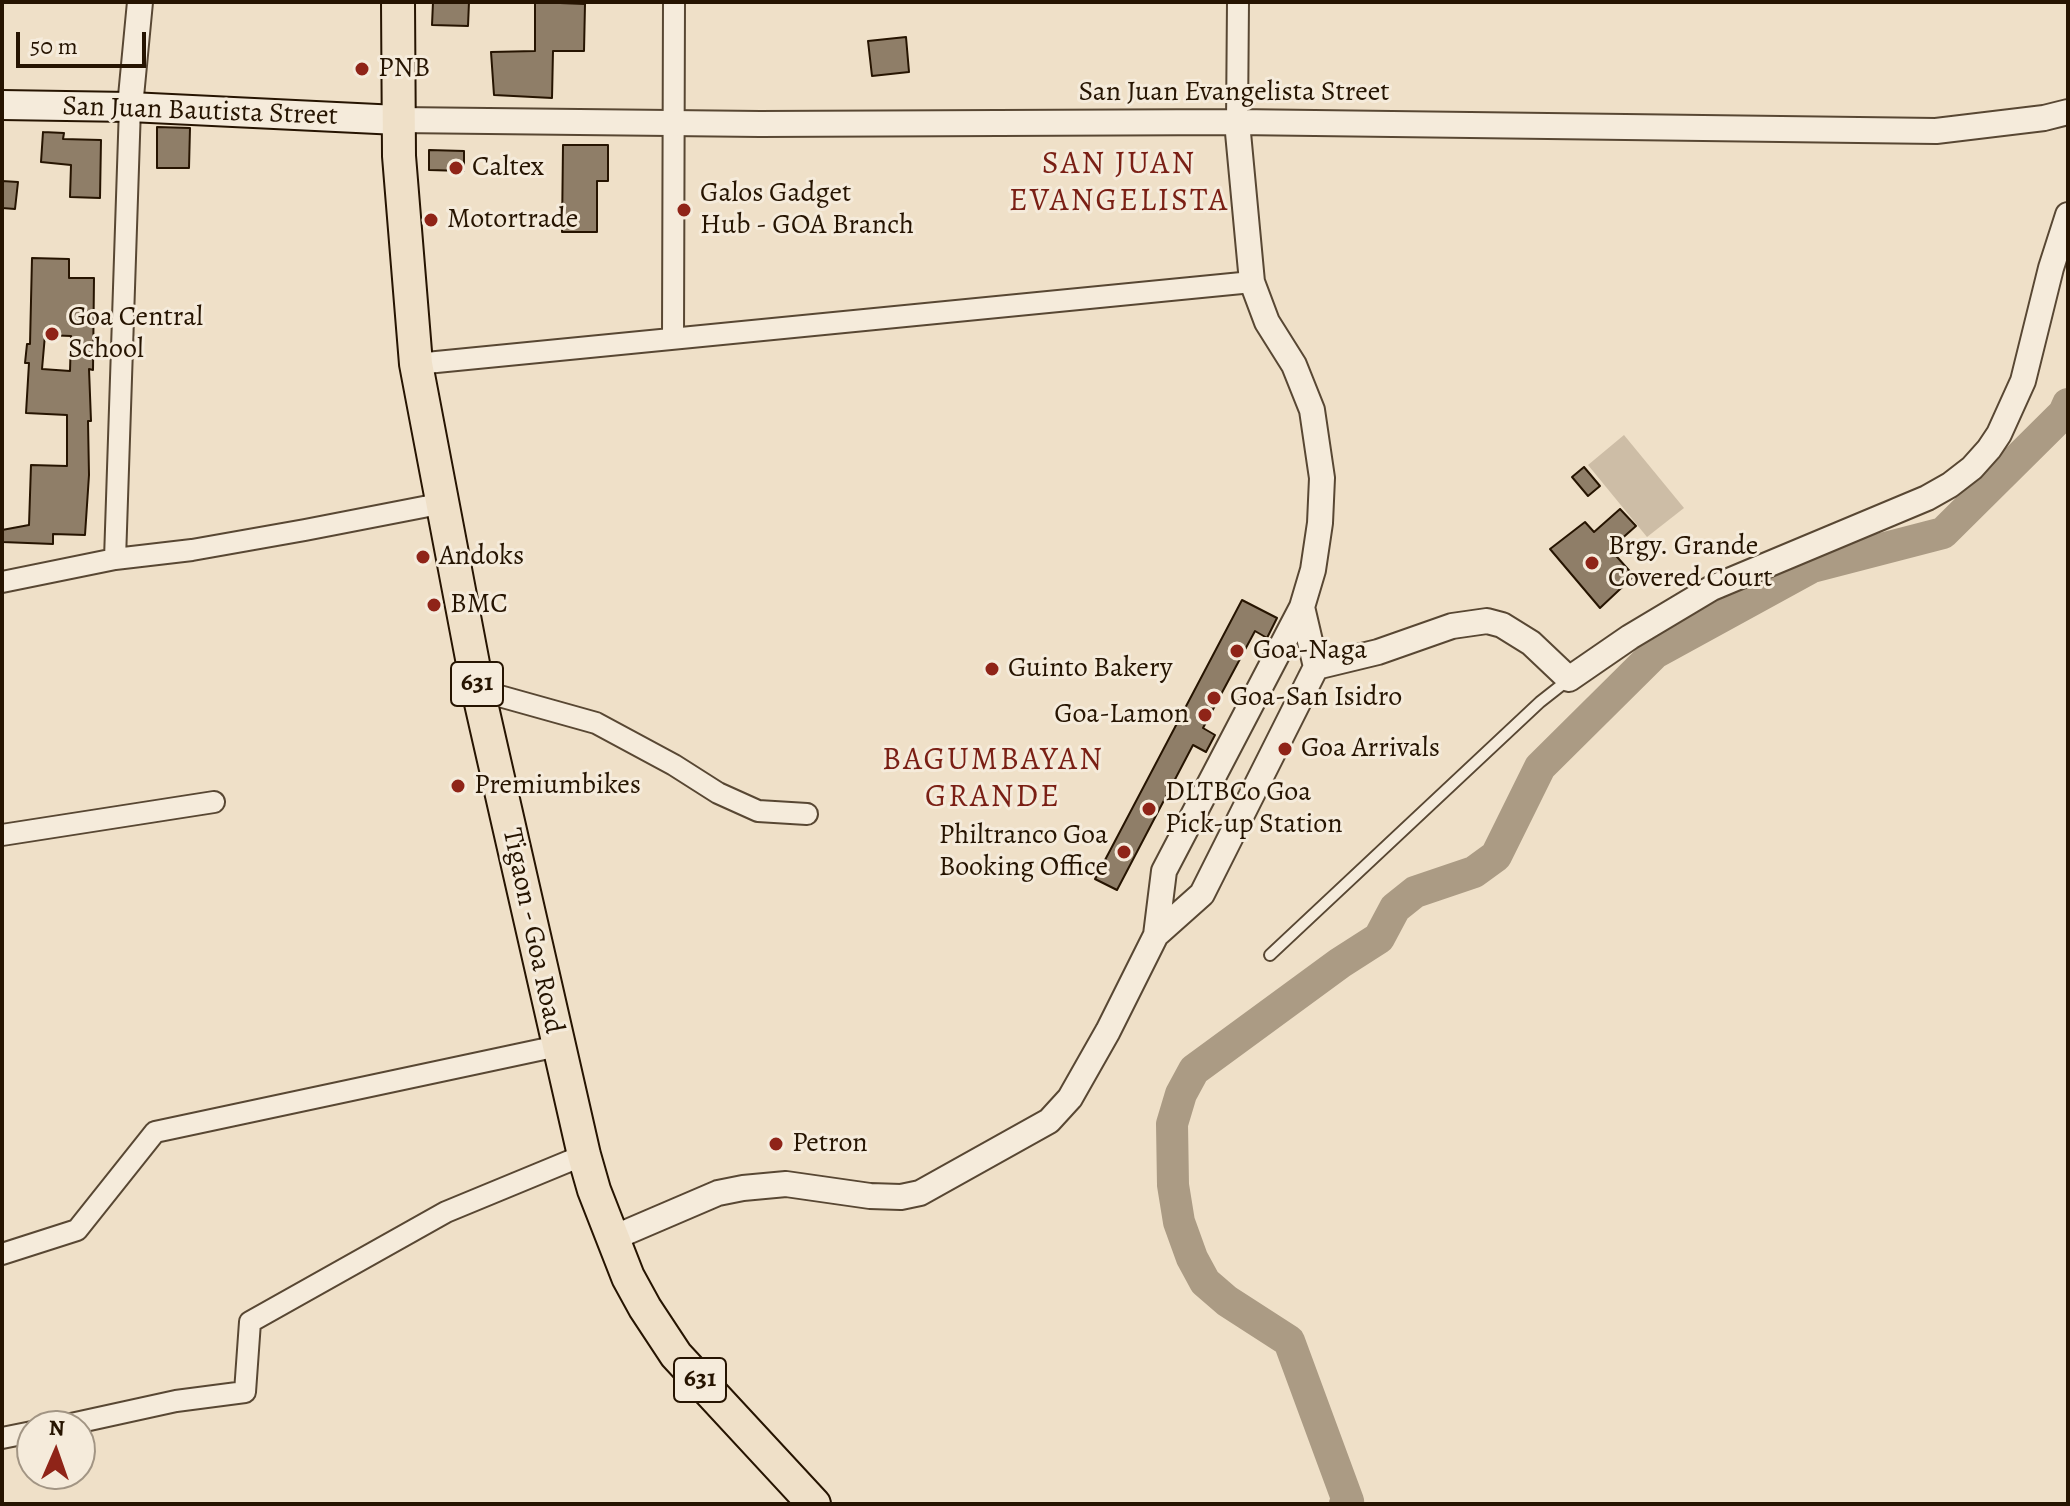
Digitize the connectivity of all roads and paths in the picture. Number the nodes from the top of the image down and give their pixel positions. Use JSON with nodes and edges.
{"nodes":[{"id":1,"x":140,"y":2,"type":"edge"},
{"id":2,"x":398,"y":2,"type":"edge"},
{"id":3,"x":674,"y":2,"type":"edge"},
{"id":4,"x":1238,"y":2,"type":"edge"},
{"id":5,"x":2,"y":105,"type":"edge"},
{"id":6,"x":130,"y":107,"type":"junction"},
{"id":7,"x":2068,"y":112,"type":"edge"},
{"id":8,"x":398,"y":120,"type":"junction"},
{"id":9,"x":1237,"y":122,"type":"junction"},
{"id":10,"x":673,"y":123,"type":"junction"},
{"id":11,"x":2068,"y":215,"type":"edge"},
{"id":12,"x":1252,"y":282,"type":"junction"},
{"id":13,"x":673,"y":338,"type":"junction"},
{"id":14,"x":416,"y":364,"type":"junction"},
{"id":15,"x":444,"y":503,"type":"junction"},
{"id":16,"x":115,"y":559,"type":"junction"},
{"id":17,"x":2,"y":582,"type":"edge"},
{"id":18,"x":1302,"y":607,"type":"junction"},
{"id":19,"x":1316,"y":667,"type":"junction"},
{"id":20,"x":1569,"y":679,"type":"junction"},
{"id":21,"x":478,"y":690,"type":"junction"},
{"id":22,"x":214,"y":802,"type":"dead end"},
{"id":23,"x":807,"y":814,"type":"dead end"},
{"id":24,"x":2,"y":835,"type":"edge"},
{"id":25,"x":1156,"y":935,"type":"junction"},
{"id":26,"x":1270,"y":955,"type":"dead end"},
{"id":27,"x":558,"y":1046,"type":"junction"},
{"id":28,"x":584,"y":1155,"type":"junction"},
{"id":29,"x":613,"y":1238,"type":"junction"},
{"id":30,"x":2,"y":1254,"type":"edge"},
{"id":31,"x":96,"y":1419,"type":"edge"},
{"id":32,"x":814,"y":1504,"type":"edge"}],
"edges":[{"from":1,"to":6,"type":"street"},
{"from":2,"to":8,"type":"main road","name":"Tigaon - Goa Road","number":"631"},
{"from":3,"to":10,"type":"street"},
{"from":4,"to":9,"type":"street"},
{"from":5,"to":6,"type":"main road","name":"San Juan Bautista Street"},
{"from":6,"to":8,"type":"main road","name":"San Juan Bautista Street"},
{"from":6,"to":16,"type":"street"},
{"from":7,"to":9,"type":"street","name":"San Juan Evangelista Street"},
{"from":8,"to":10,"type":"street","name":"San Juan Evangelista Street"},
{"from":8,"to":14,"type":"main road","name":"Tigaon - Goa Road","number":"631"},
{"from":9,"to":10,"type":"street","name":"San Juan Evangelista Street"},
{"from":9,"to":12,"type":"street"},
{"from":10,"to":13,"type":"street"},
{"from":11,"to":20,"type":"street"},
{"from":12,"to":13,"type":"street"},
{"from":12,"to":18,"type":"street"},
{"from":13,"to":14,"type":"street"},
{"from":14,"to":15,"type":"main road","name":"Tigaon - Goa Road","number":"631"},
{"from":15,"to":16,"type":"street"},
{"from":15,"to":21,"type":"main road","name":"Tigaon - Goa Road","number":"631"},
{"from":16,"to":17,"type":"street"},
{"from":18,"to":19,"type":"street"},
{"from":18,"to":25,"type":"street"},
{"from":19,"to":20,"type":"street"},
{"from":19,"to":25,"type":"street"},
{"from":20,"to":26,"type":"lane"},
{"from":21,"to":23,"type":"street"},
{"from":21,"to":27,"type":"main road","name":"Tigaon - Goa Road","number":"631"},
{"from":22,"to":24,"type":"street"},
{"from":25,"to":29,"type":"street"},
{"from":27,"to":28,"type":"main road","name":"Tigaon - Goa Road","number":"631"},
{"from":27,"to":30,"type":"street"},
{"from":28,"to":29,"type":"main road","name":"Tigaon - Goa Road","number":"631"},
{"from":28,"to":31,"type":"street"},
{"from":29,"to":32,"type":"main road","name":"Tigaon - Goa Road","number":"631"}]}
